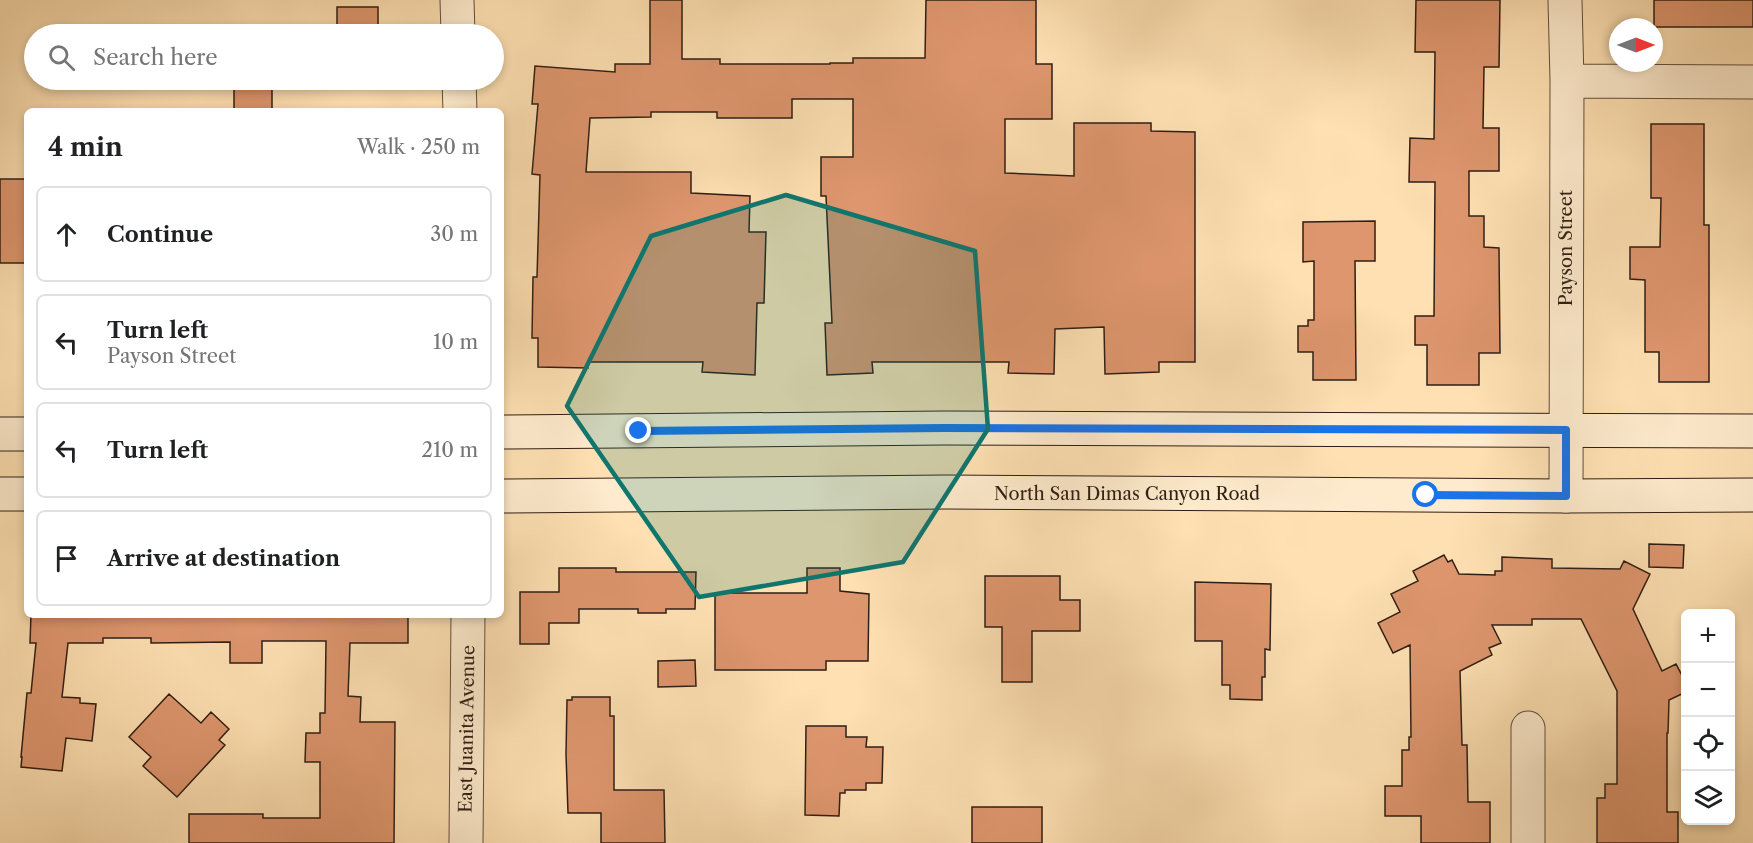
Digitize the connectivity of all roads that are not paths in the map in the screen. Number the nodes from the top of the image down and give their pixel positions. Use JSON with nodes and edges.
{"nodes":[{"id":1,"x":456,"y":0,"type":"edge"},
{"id":2,"x":1565,"y":0,"type":"edge"},
{"id":3,"x":457,"y":24,"type":"edge"},
{"id":4,"x":1567,"y":81,"type":"junction"},
{"id":5,"x":1753,"y":81,"type":"edge"},
{"id":6,"x":459,"y":90,"type":"edge"},
{"id":7,"x":460,"y":108,"type":"edge"},
{"id":8,"x":1566,"y":430,"type":"junction"},
{"id":9,"x":1753,"y":431,"type":"edge"},
{"id":10,"x":504,"y":432,"type":"edge"},
{"id":11,"x":0,"y":434,"type":"edge"},
{"id":12,"x":24,"y":434,"type":"edge"},
{"id":13,"x":0,"y":494,"type":"edge"},
{"id":14,"x":24,"y":494,"type":"edge"},
{"id":15,"x":1753,"y":495,"type":"edge"},
{"id":16,"x":504,"y":496,"type":"edge"},
{"id":17,"x":1566,"y":496,"type":"junction"},
{"id":18,"x":468,"y":618,"type":"edge"},
{"id":19,"x":1528,"y":728,"type":"dead end"},
{"id":20,"x":466,"y":843,"type":"edge"},
{"id":21,"x":1528,"y":843,"type":"edge"}],
"edges":[{"from":1,"to":3,"type":"main road"},
{"from":2,"to":4,"type":"main road","name":"Payson Street"},
{"from":4,"to":5,"type":"main road"},
{"from":4,"to":8,"type":"main road","name":"Payson Street"},
{"from":6,"to":7,"type":"main road"},
{"from":8,"to":9,"type":"main road"},
{"from":8,"to":10,"type":"main road"},
{"from":8,"to":17,"type":"main road","name":"Payson Street"},
{"from":11,"to":12,"type":"main road"},
{"from":13,"to":14,"type":"main road"},
{"from":15,"to":17,"type":"main road","name":"North San Dimas Canyon Road"},
{"from":16,"to":17,"type":"main road","name":"North San Dimas Canyon Road"},
{"from":18,"to":20,"type":"main road","name":"East Juanita Avenue"},
{"from":19,"to":21,"type":"main road"}]}
